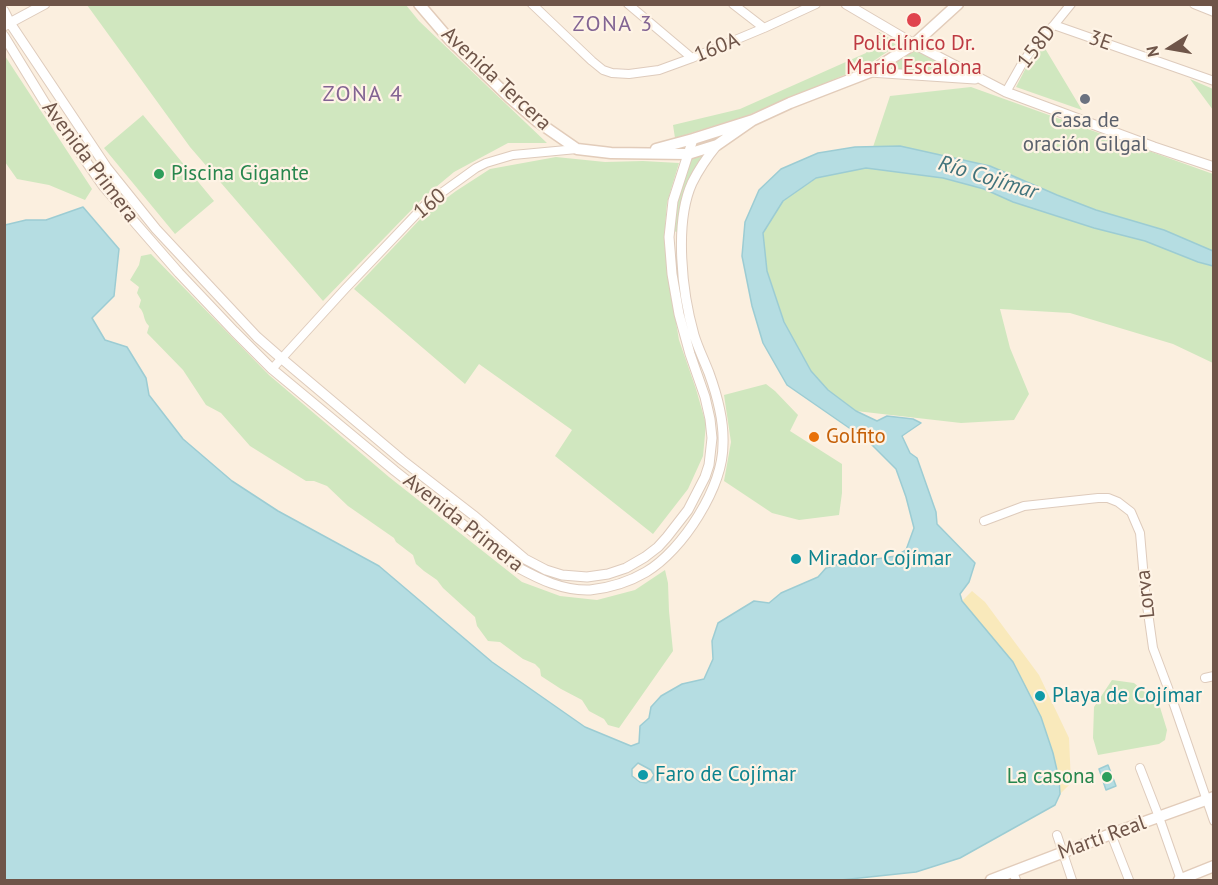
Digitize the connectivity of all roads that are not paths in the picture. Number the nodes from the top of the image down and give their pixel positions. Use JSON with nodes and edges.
{"nodes":[{"id":1,"x":45,"y":4,"type":"edge"},
{"id":2,"x":418,"y":4,"type":"edge"},
{"id":3,"x":532,"y":4,"type":"edge"},
{"id":4,"x":628,"y":4,"type":"edge"},
{"id":5,"x":733,"y":4,"type":"edge"},
{"id":6,"x":816,"y":4,"type":"edge"},
{"id":7,"x":846,"y":4,"type":"edge"},
{"id":8,"x":958,"y":4,"type":"edge"},
{"id":9,"x":1071,"y":4,"type":"edge"},
{"id":10,"x":1194,"y":4,"type":"edge"},
{"id":11,"x":4,"y":11,"type":"edge"},
{"id":12,"x":1214,"y":12,"type":"edge"},
{"id":13,"x":7,"y":24,"type":"edge"},
{"id":14,"x":1054,"y":25,"type":"junction"},
{"id":15,"x":764,"y":28,"type":"junction"},
{"id":16,"x":4,"y":36,"type":"edge"},
{"id":17,"x":914,"y":44,"type":"junction"},
{"id":18,"x":692,"y":58,"type":"junction"},
{"id":19,"x":870,"y":72,"type":"junction"},
{"id":20,"x":980,"y":80,"type":"junction"},
{"id":21,"x":1214,"y":81,"type":"edge"},
{"id":22,"x":1006,"y":92,"type":"junction"},
{"id":23,"x":753,"y":120,"type":"junction"},
{"id":24,"x":705,"y":135,"type":"junction"},
{"id":25,"x":693,"y":139,"type":"junction"},
{"id":26,"x":717,"y":145,"type":"junction"},
{"id":27,"x":577,"y":149,"type":"junction"},
{"id":28,"x":644,"y":152,"type":"junction"},
{"id":29,"x":688,"y":154,"type":"junction"},
{"id":30,"x":1214,"y":167,"type":"edge"},
{"id":31,"x":281,"y":358,"type":"junction"},
{"id":32,"x":272,"y":369,"type":"junction"},
{"id":33,"x":402,"y":460,"type":"junction"},
{"id":34,"x":395,"y":471,"type":"junction"},
{"id":35,"x":984,"y":521,"type":"dead end"},
{"id":36,"x":658,"y":547,"type":"junction"},
{"id":37,"x":667,"y":556,"type":"junction"},
{"id":38,"x":523,"y":557,"type":"junction"},
{"id":39,"x":517,"y":567,"type":"junction"},
{"id":40,"x":1140,"y":768,"type":"dead end"},
{"id":41,"x":1210,"y":798,"type":"edge"},
{"id":42,"x":1159,"y":817,"type":"junction"},
{"id":43,"x":1214,"y":822,"type":"edge"},
{"id":44,"x":1111,"y":834,"type":"junction"},
{"id":45,"x":1057,"y":835,"type":"dead end"},
{"id":46,"x":1062,"y":852,"type":"junction"},
{"id":47,"x":1214,"y":866,"type":"edge"},
{"id":48,"x":1014,"y":876,"type":"edge"},
{"id":49,"x":991,"y":880,"type":"edge"},
{"id":50,"x":1072,"y":880,"type":"edge"},
{"id":51,"x":1129,"y":880,"type":"edge"},
{"id":52,"x":1181,"y":880,"type":"edge"}],
"edges":[{"from":1,"to":13,"type":"street"},
{"from":2,"to":27,"type":"main road","name":"Avenida Tercera"},
{"from":3,"to":18,"type":"street","name":"160A"},
{"from":4,"to":18,"type":"street"},
{"from":5,"to":15,"type":"street"},
{"from":6,"to":15,"type":"street","name":"160A"},
{"from":7,"to":17,"type":"street"},
{"from":8,"to":17,"type":"main road","name":"160"},
{"from":9,"to":14,"type":"street","name":"158D"},
{"from":10,"to":12,"type":"street"},
{"from":11,"to":13,"type":"street","name":"Avenida Primera"},
{"from":13,"to":31,"type":"street","name":"Avenida Primera"},
{"from":14,"to":21,"type":"street","name":"3E"},
{"from":14,"to":22,"type":"street","name":"158D"},
{"from":15,"to":18,"type":"street","name":"160A"},
{"from":16,"to":32,"type":"street","name":"Avenida Primera"},
{"from":17,"to":19,"type":"main road","name":"160"},
{"from":17,"to":20,"type":"street"},
{"from":19,"to":20,"type":"street"},
{"from":19,"to":23,"type":"main road","name":"160"},
{"from":20,"to":22,"type":"street"},
{"from":22,"to":30,"type":"street"},
{"from":23,"to":24,"type":"main road","name":"160"},
{"from":23,"to":26,"type":"main road","name":"160"},
{"from":24,"to":25,"type":"main road","name":"160"},
{"from":24,"to":26,"type":"main road"},
{"from":25,"to":28,"type":"main road","name":"160"},
{"from":25,"to":29,"type":"street","name":"Avenida Primera"},
{"from":26,"to":29,"type":"main road","name":"160"},
{"from":26,"to":37,"type":"street","name":"Avenida Primera"},
{"from":27,"to":28,"type":"main road","name":"160"},
{"from":27,"to":31,"type":"street","name":"160"},
{"from":28,"to":29,"type":"main road","name":"160"},
{"from":29,"to":36,"type":"street","name":"Avenida Primera"},
{"from":31,"to":32,"type":"street","name":"160"},
{"from":31,"to":33,"type":"street","name":"Avenida Primera"},
{"from":32,"to":34,"type":"street","name":"Avenida Primera"},
{"from":33,"to":34,"type":"street"},
{"from":33,"to":38,"type":"street","name":"Avenida Primera"},
{"from":34,"to":39,"type":"street","name":"Avenida Primera"},
{"from":35,"to":41,"type":"street","name":"Lorva"},
{"from":36,"to":37,"type":"street"},
{"from":36,"to":38,"type":"street","name":"Avenida Primera"},
{"from":37,"to":39,"type":"street","name":"Avenida Primera"},
{"from":38,"to":39,"type":"street"},
{"from":40,"to":42,"type":"street"},
{"from":41,"to":42,"type":"main road","name":"Martí Real"},
{"from":41,"to":43,"type":"street","name":"Lorva"},
{"from":42,"to":44,"type":"main road","name":"Martí Real"},
{"from":42,"to":52,"type":"street"},
{"from":44,"to":46,"type":"main road","name":"Martí Real"},
{"from":44,"to":51,"type":"street"},
{"from":45,"to":46,"type":"street"},
{"from":46,"to":48,"type":"main road","name":"Martí Real"},
{"from":46,"to":50,"type":"street"},
{"from":47,"to":52,"type":"main road"},
{"from":48,"to":49,"type":"main road","name":"Martí Real"}]}
